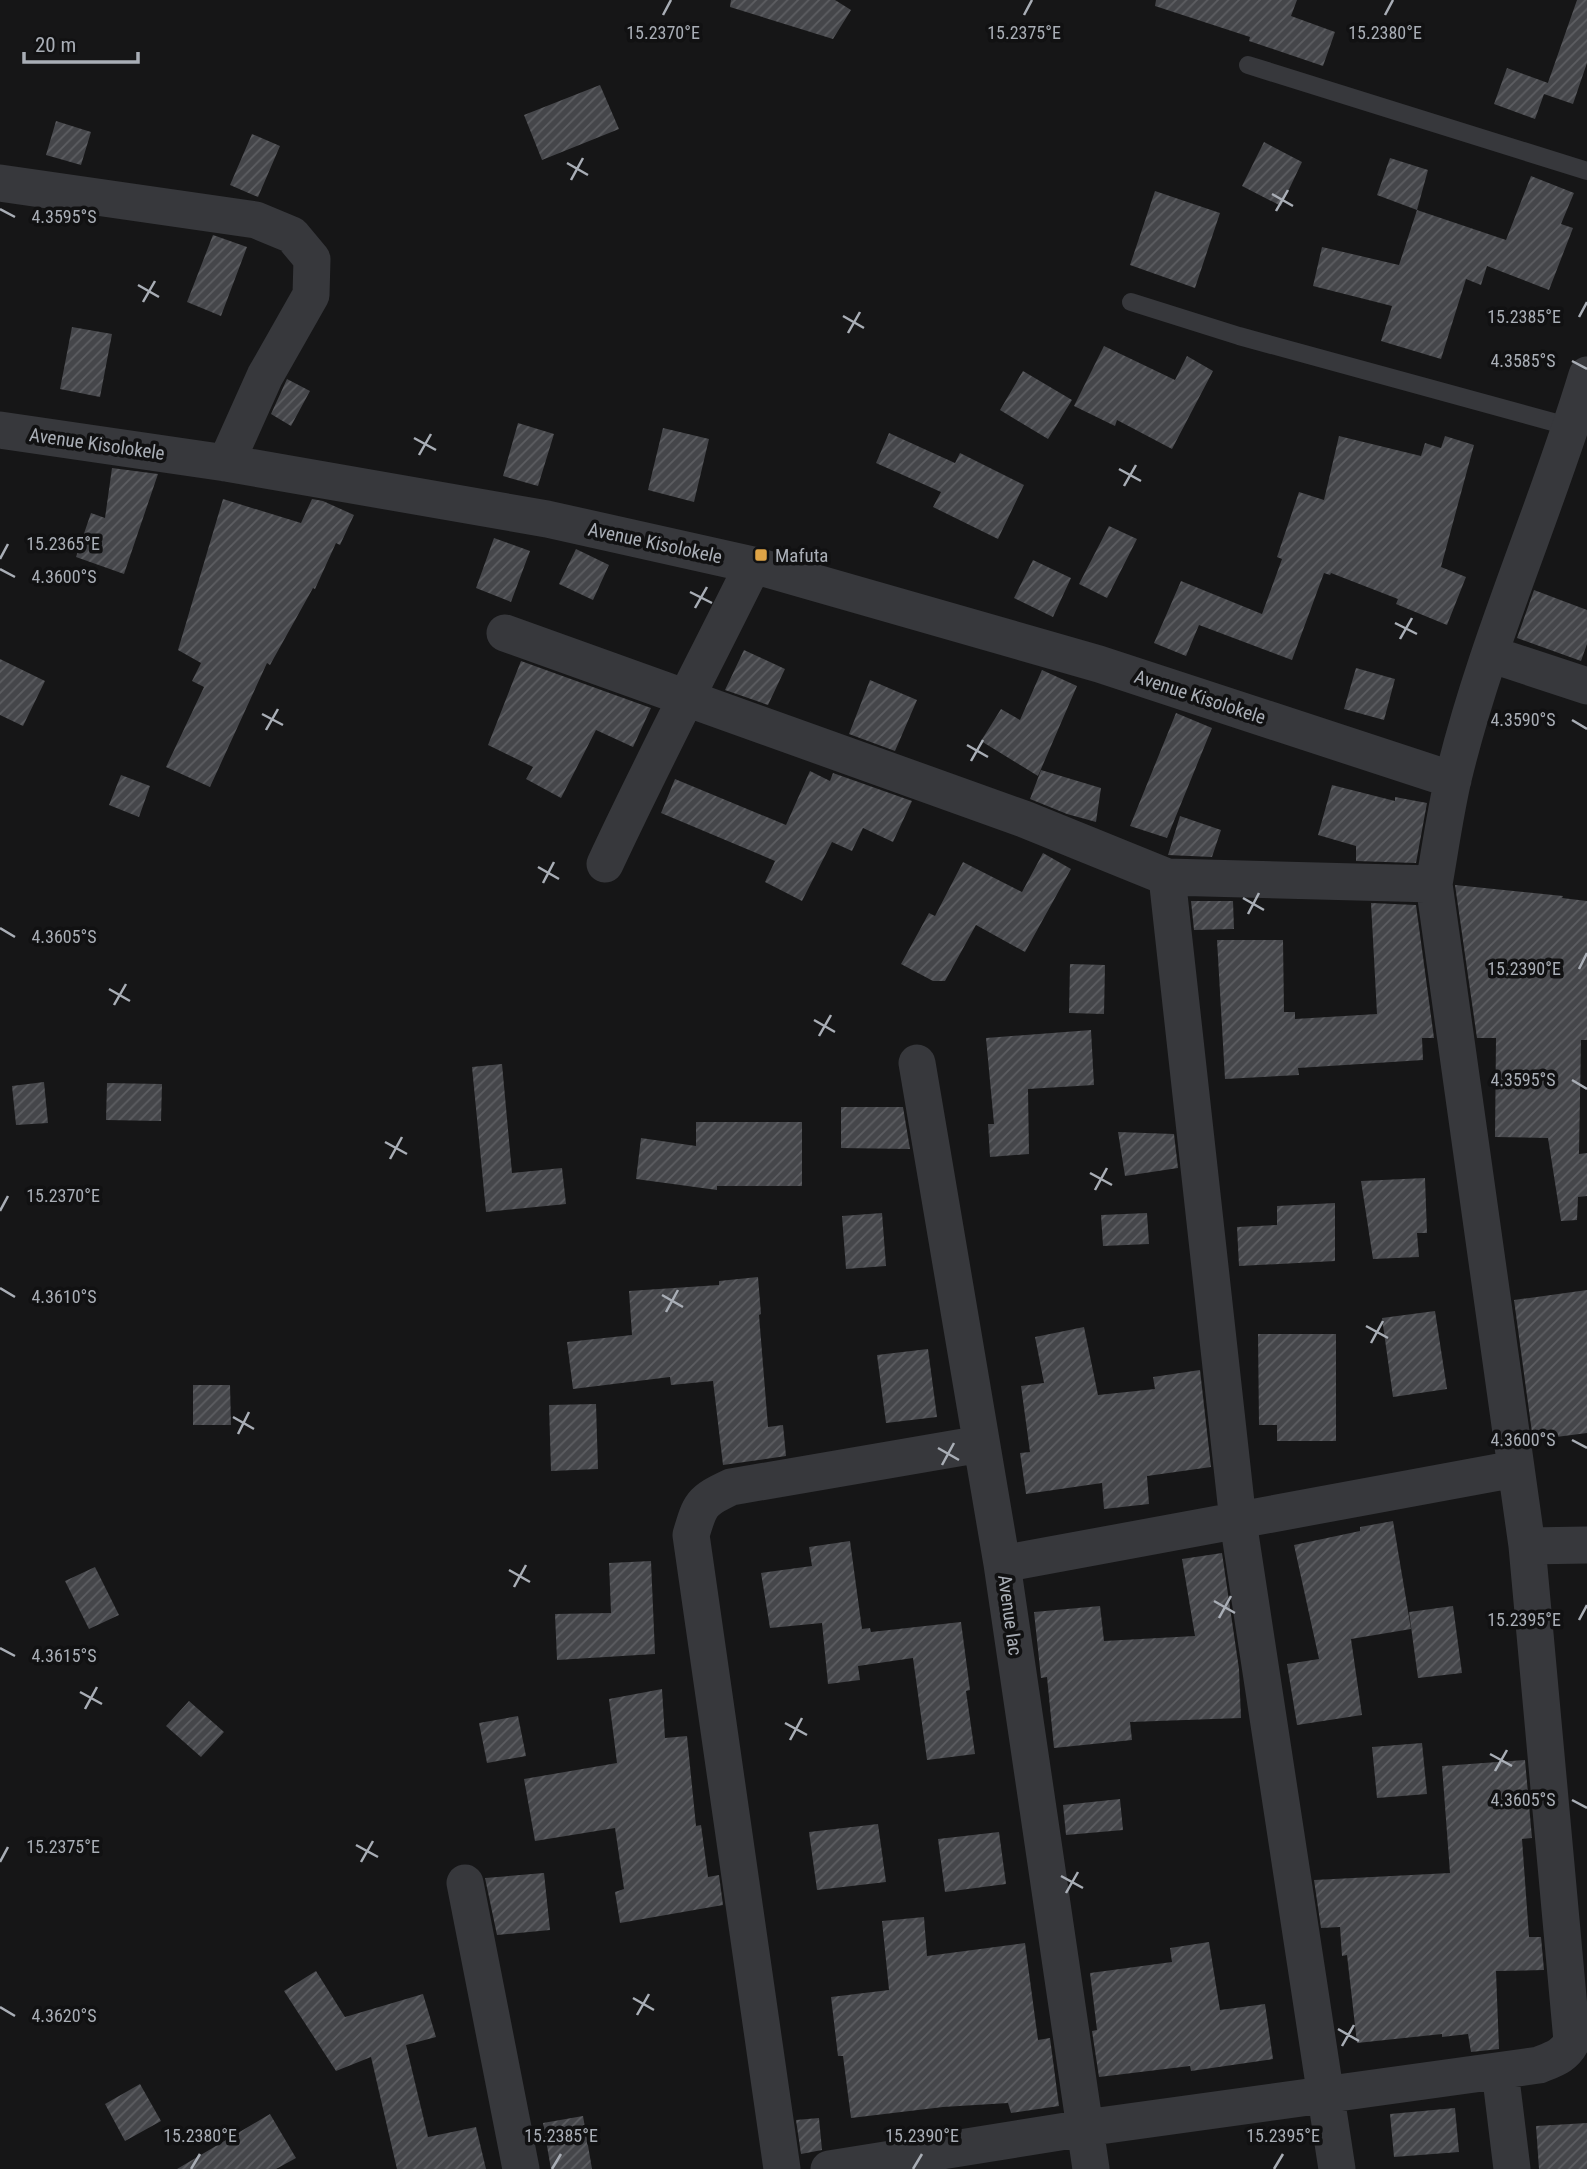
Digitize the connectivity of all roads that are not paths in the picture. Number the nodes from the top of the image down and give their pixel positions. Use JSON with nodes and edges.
{"nodes":[{"id":1,"x":1248,"y":65,"type":"dead end"},
{"id":2,"x":1587,"y":171,"type":"edge"},
{"id":3,"x":0,"y":183,"type":"edge"},
{"id":4,"x":1131,"y":302,"type":"dead end"},
{"id":5,"x":1587,"y":375,"type":"edge"},
{"id":6,"x":1579,"y":429,"type":"edge"},
{"id":7,"x":6,"y":442,"type":"edge"},
{"id":8,"x":226,"y":463,"type":"junction"},
{"id":9,"x":753,"y":565,"type":"junction"},
{"id":10,"x":505,"y":632,"type":"dead end"},
{"id":11,"x":1490,"y":654,"type":"junction"},
{"id":12,"x":1587,"y":686,"type":"edge"},
{"id":13,"x":688,"y":697,"type":"junction"},
{"id":14,"x":1453,"y":780,"type":"junction"},
{"id":15,"x":605,"y":864,"type":"dead end"},
{"id":16,"x":1167,"y":877,"type":"junction"},
{"id":17,"x":1434,"y":884,"type":"junction"},
{"id":18,"x":917,"y":1063,"type":"dead end"},
{"id":19,"x":981,"y":1444,"type":"junction"},
{"id":20,"x":1514,"y":1469,"type":"junction"},
{"id":21,"x":1238,"y":1521,"type":"junction"},
{"id":22,"x":1587,"y":1545,"type":"edge"},
{"id":23,"x":1527,"y":1546,"type":"junction"},
{"id":24,"x":1002,"y":1564,"type":"junction"},
{"id":25,"x":465,"y":1883,"type":"dead end"},
{"id":26,"x":1500,"y":2071,"type":"junction"},
{"id":27,"x":1328,"y":2095,"type":"junction"},
{"id":28,"x":1085,"y":2128,"type":"junction"},
{"id":29,"x":521,"y":2169,"type":"edge"},
{"id":30,"x":782,"y":2169,"type":"edge"},
{"id":31,"x":829,"y":2169,"type":"edge"},
{"id":32,"x":1091,"y":2169,"type":"edge"},
{"id":33,"x":1337,"y":2169,"type":"edge"},
{"id":34,"x":1512,"y":2169,"type":"edge"}],
"edges":[{"from":1,"to":2,"type":"lane"},
{"from":3,"to":8,"type":"street"},
{"from":4,"to":6,"type":"lane"},
{"from":5,"to":6,"type":"street"},
{"from":6,"to":11,"type":"street"},
{"from":7,"to":8,"type":"street","name":"Avenue Kisolokele"},
{"from":8,"to":9,"type":"street","name":"Avenue Kisolokele"},
{"from":9,"to":13,"type":"street"},
{"from":9,"to":14,"type":"street","name":"Avenue Kisolokele"},
{"from":10,"to":13,"type":"street"},
{"from":11,"to":12,"type":"street"},
{"from":11,"to":14,"type":"street"},
{"from":13,"to":15,"type":"street"},
{"from":13,"to":16,"type":"street"},
{"from":14,"to":17,"type":"street"},
{"from":16,"to":17,"type":"street"},
{"from":16,"to":21,"type":"street"},
{"from":17,"to":20,"type":"street"},
{"from":18,"to":19,"type":"street","name":"Avenue lac"},
{"from":19,"to":24,"type":"street","name":"Avenue lac"},
{"from":19,"to":30,"type":"street"},
{"from":20,"to":21,"type":"street"},
{"from":20,"to":23,"type":"street"},
{"from":21,"to":24,"type":"street"},
{"from":21,"to":27,"type":"street"},
{"from":22,"to":23,"type":"street"},
{"from":23,"to":26,"type":"street"},
{"from":24,"to":28,"type":"street","name":"Avenue lac"},
{"from":25,"to":29,"type":"street"},
{"from":26,"to":27,"type":"street"},
{"from":26,"to":34,"type":"street"},
{"from":27,"to":28,"type":"street"},
{"from":27,"to":33,"type":"street"},
{"from":28,"to":31,"type":"street"},
{"from":28,"to":32,"type":"street","name":"Avenue lac"}]}
